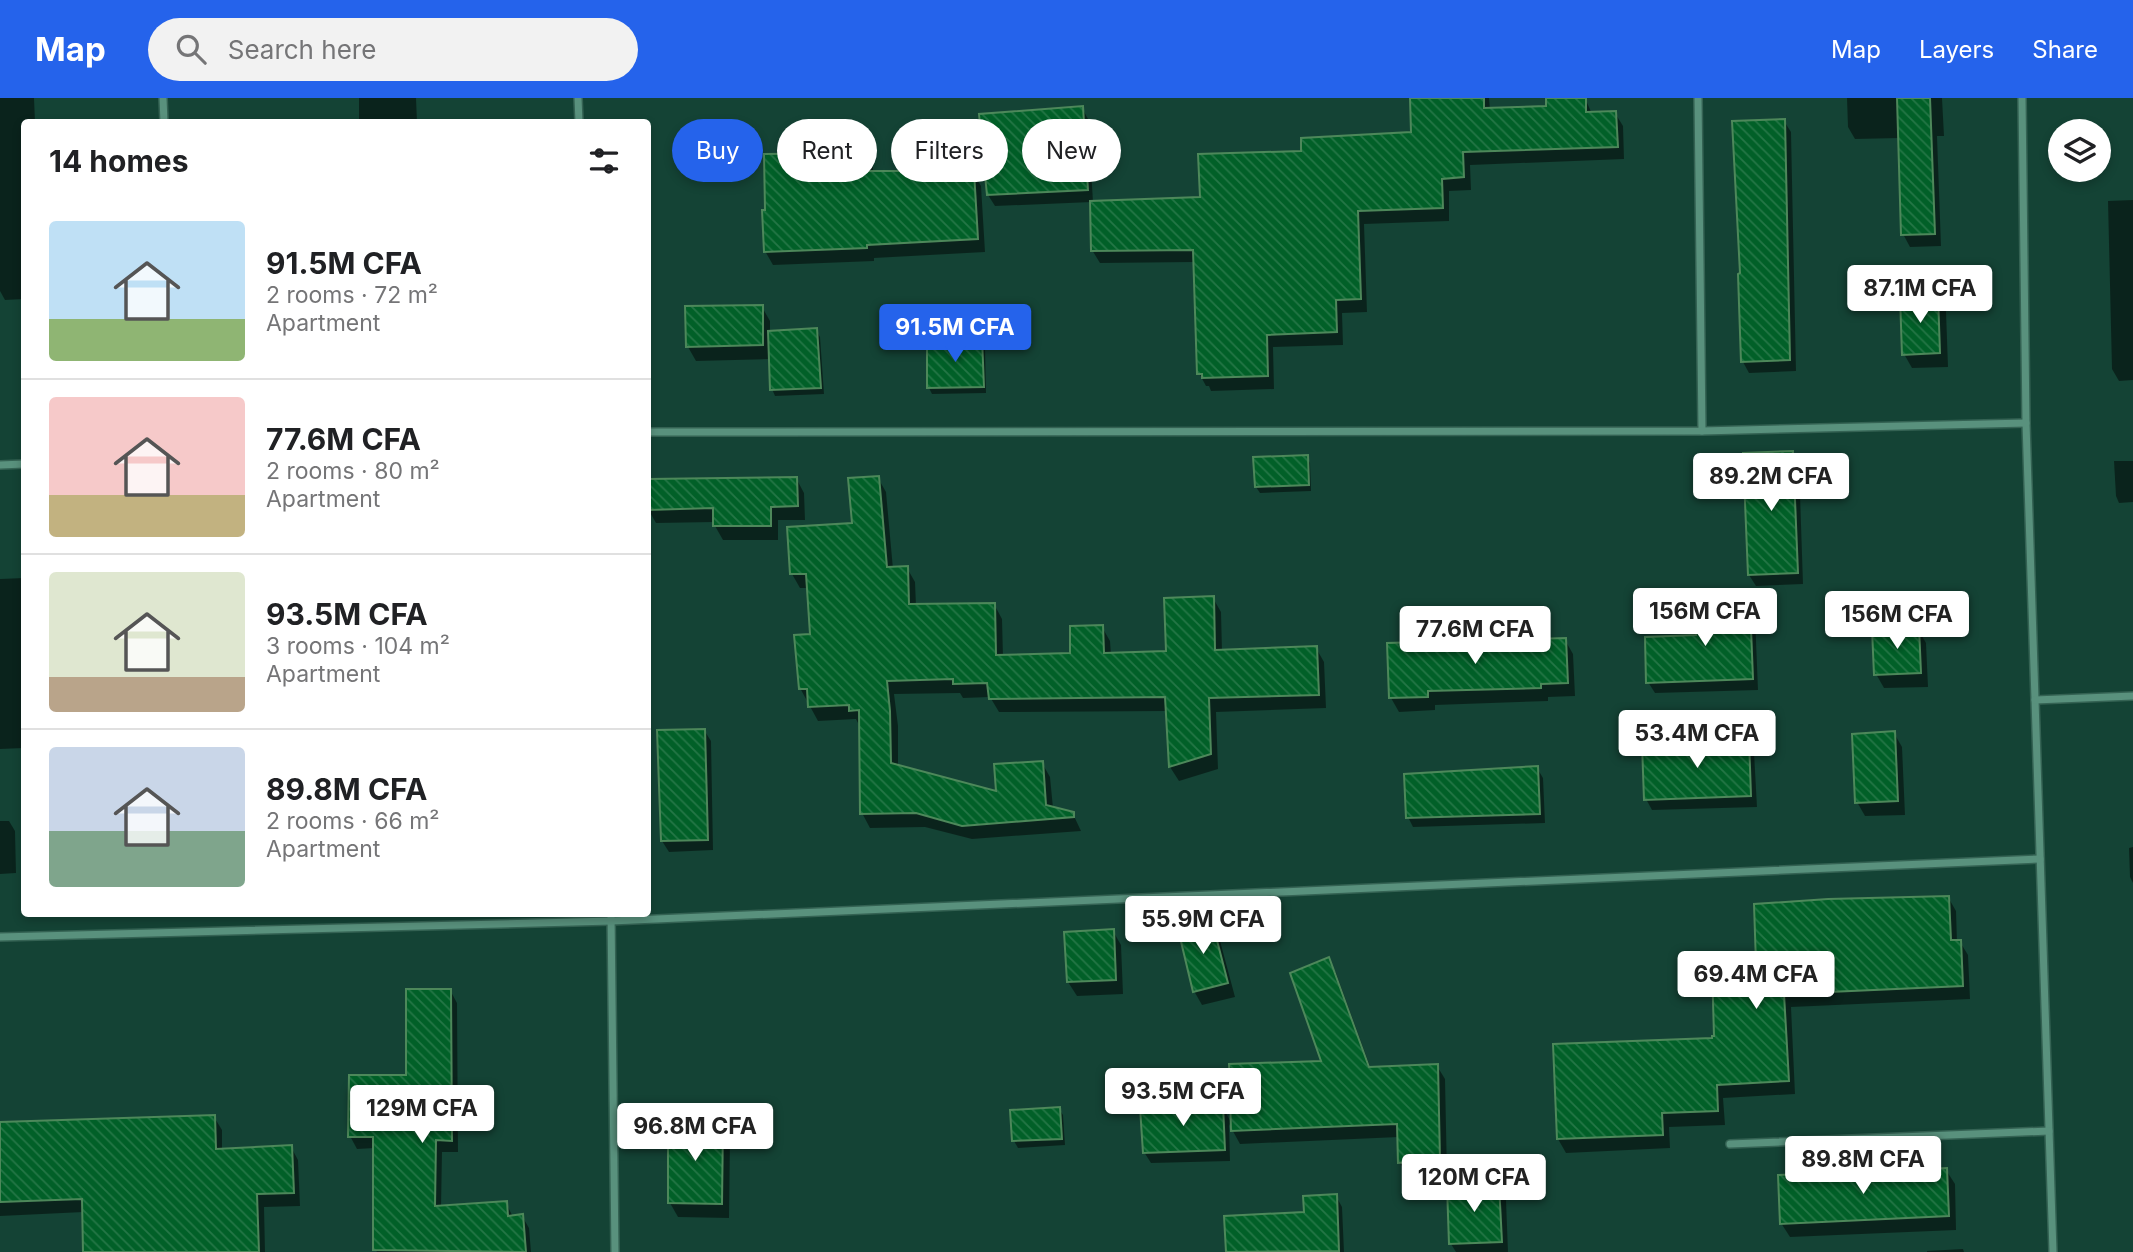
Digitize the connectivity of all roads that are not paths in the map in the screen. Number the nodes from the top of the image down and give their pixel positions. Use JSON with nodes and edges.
{"nodes":[{"id":1,"x":163,"y":98,"type":"edge"},
{"id":2,"x":578,"y":98,"type":"edge"},
{"id":3,"x":1698,"y":98,"type":"edge"},
{"id":4,"x":2022,"y":98,"type":"edge"},
{"id":5,"x":164,"y":119,"type":"edge"},
{"id":6,"x":579,"y":119,"type":"edge"},
{"id":7,"x":2026,"y":423,"type":"junction"},
{"id":8,"x":1702,"y":431,"type":"junction"},
{"id":9,"x":651,"y":432,"type":"edge"},
{"id":10,"x":21,"y":464,"type":"edge"},
{"id":11,"x":0,"y":465,"type":"edge"},
{"id":12,"x":2133,"y":696,"type":"edge"},
{"id":13,"x":2035,"y":701,"type":"junction"},
{"id":14,"x":2040,"y":859,"type":"junction"},
{"id":15,"x":651,"y":915,"type":"edge"},
{"id":16,"x":611,"y":917,"type":"edge"},
{"id":17,"x":0,"y":937,"type":"edge"},
{"id":18,"x":2049,"y":1131,"type":"junction"},
{"id":19,"x":1730,"y":1144,"type":"dead end"},
{"id":20,"x":615,"y":1252,"type":"edge"},
{"id":21,"x":2053,"y":1252,"type":"edge"}],
"edges":[{"from":1,"to":5,"type":"street"},
{"from":2,"to":6,"type":"street"},
{"from":3,"to":8,"type":"street"},
{"from":4,"to":7,"type":"street"},
{"from":7,"to":8,"type":"street"},
{"from":7,"to":13,"type":"street"},
{"from":8,"to":9,"type":"street"},
{"from":10,"to":11,"type":"street"},
{"from":12,"to":13,"type":"street"},
{"from":13,"to":14,"type":"street"},
{"from":14,"to":15,"type":"street"},
{"from":14,"to":18,"type":"street"},
{"from":16,"to":17,"type":"street"},
{"from":16,"to":20,"type":"street"},
{"from":18,"to":19,"type":"street"},
{"from":18,"to":21,"type":"street"}]}
